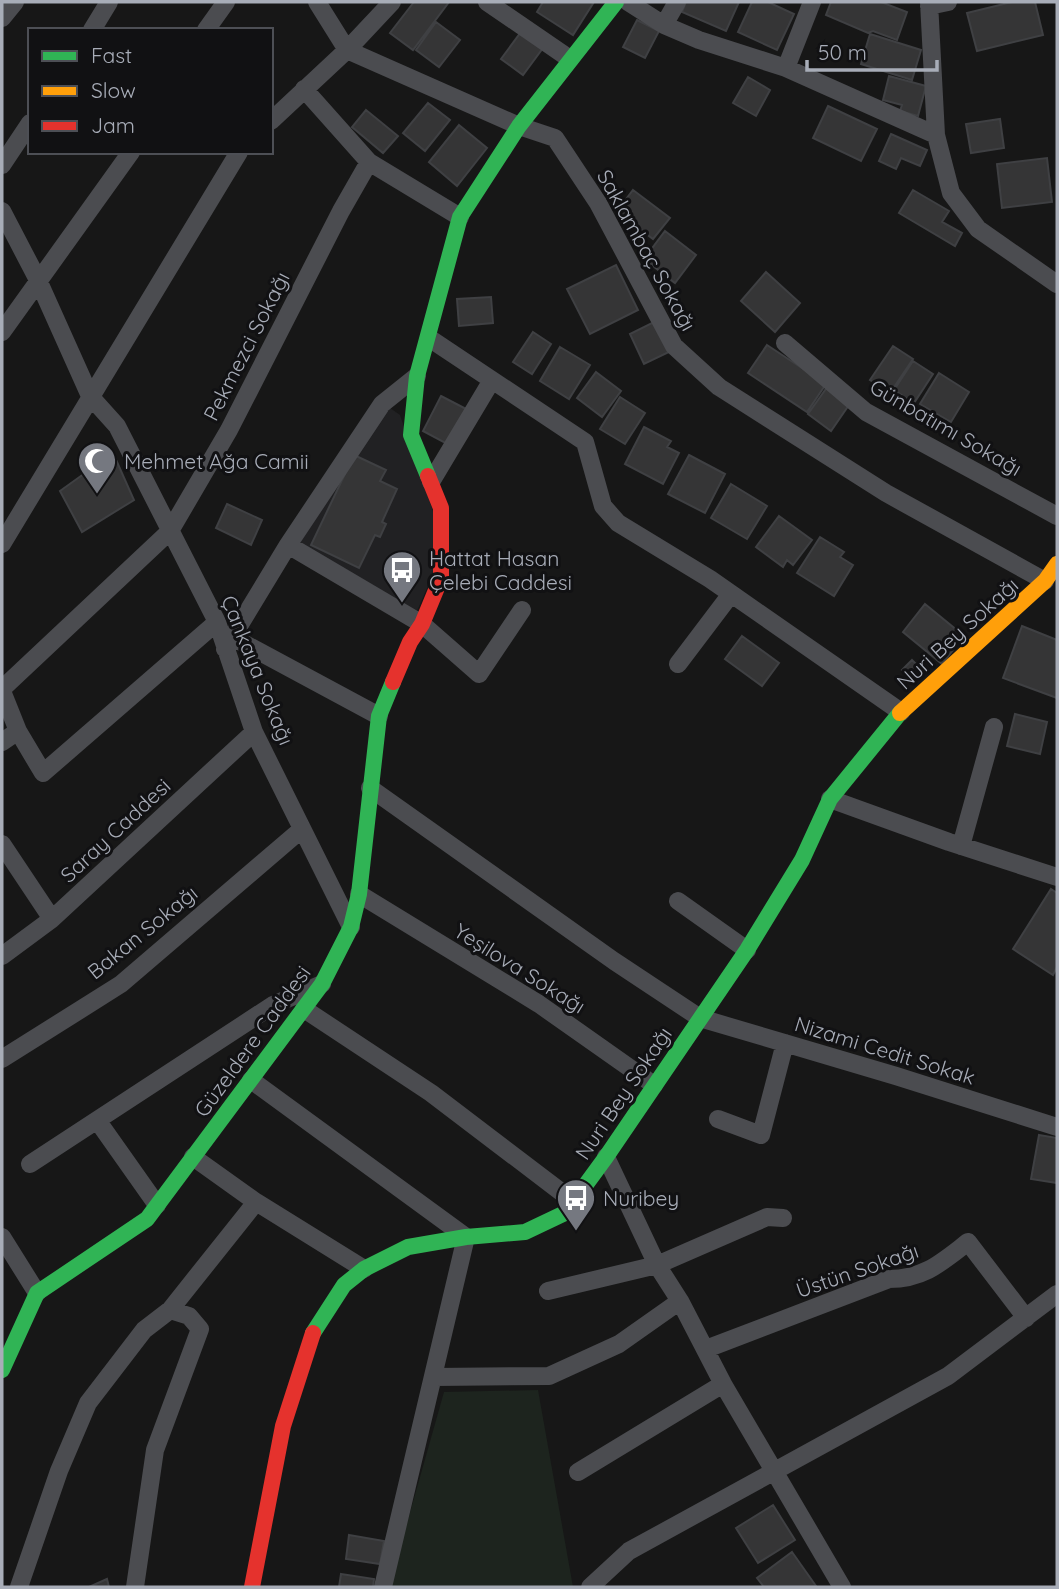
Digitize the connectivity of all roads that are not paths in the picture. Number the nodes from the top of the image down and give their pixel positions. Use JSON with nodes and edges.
{"nodes":[{"id":1,"x":15,"y":2,"type":"edge"},
{"id":2,"x":109,"y":2,"type":"edge"},
{"id":3,"x":226,"y":2,"type":"edge"},
{"id":4,"x":317,"y":2,"type":"edge"},
{"id":5,"x":392,"y":2,"type":"edge"},
{"id":6,"x":487,"y":2,"type":"edge"},
{"id":7,"x":616,"y":2,"type":"edge"},
{"id":8,"x":628,"y":2,"type":"edge"},
{"id":9,"x":677,"y":2,"type":"edge"},
{"id":10,"x":812,"y":2,"type":"edge"},
{"id":11,"x":948,"y":2,"type":"edge"},
{"id":12,"x":929,"y":4,"type":"edge"},
{"id":13,"x":2,"y":18,"type":"edge"},
{"id":14,"x":664,"y":25,"type":"junction"},
{"id":15,"x":93,"y":28,"type":"edge"},
{"id":16,"x":207,"y":28,"type":"edge"},
{"id":17,"x":347,"y":50,"type":"junction"},
{"id":18,"x":570,"y":59,"type":"junction"},
{"id":19,"x":786,"y":68,"type":"junction"},
{"id":20,"x":304,"y":89,"type":"junction"},
{"id":21,"x":273,"y":119,"type":"edge"},
{"id":22,"x":28,"y":126,"type":"edge"},
{"id":23,"x":519,"y":126,"type":"junction"},
{"id":24,"x":936,"y":135,"type":"junction"},
{"id":25,"x":130,"y":154,"type":"edge"},
{"id":26,"x":238,"y":154,"type":"edge"},
{"id":27,"x":369,"y":162,"type":"junction"},
{"id":28,"x":2,"y":165,"type":"edge"},
{"id":29,"x":2,"y":211,"type":"edge"},
{"id":30,"x":460,"y":217,"type":"junction"},
{"id":31,"x":37,"y":280,"type":"junction"},
{"id":32,"x":1057,"y":284,"type":"edge"},
{"id":33,"x":2,"y":332,"type":"edge"},
{"id":34,"x":429,"y":338,"type":"junction"},
{"id":35,"x":785,"y":343,"type":"dead end"},
{"id":36,"x":417,"y":376,"type":"junction"},
{"id":37,"x":492,"y":380,"type":"junction"},
{"id":38,"x":90,"y":396,"type":"junction"},
{"id":39,"x":431,"y":482,"type":"junction"},
{"id":40,"x":1057,"y":516,"type":"edge"},
{"id":41,"x":170,"y":531,"type":"junction"},
{"id":42,"x":2,"y":544,"type":"edge"},
{"id":43,"x":288,"y":545,"type":"junction"},
{"id":44,"x":1057,"y":564,"type":"edge"},
{"id":45,"x":1045,"y":582,"type":"junction"},
{"id":46,"x":731,"y":594,"type":"junction"},
{"id":47,"x":522,"y":610,"type":"dead end"},
{"id":48,"x":217,"y":622,"type":"junction"},
{"id":49,"x":422,"y":624,"type":"junction"},
{"id":50,"x":228,"y":643,"type":"junction"},
{"id":51,"x":678,"y":664,"type":"dead end"},
{"id":52,"x":2,"y":690,"type":"edge"},
{"id":53,"x":901,"y":712,"type":"junction"},
{"id":54,"x":379,"y":716,"type":"junction"},
{"id":55,"x":994,"y":727,"type":"dead end"},
{"id":56,"x":18,"y":731,"type":"junction"},
{"id":57,"x":254,"y":732,"type":"junction"},
{"id":58,"x":2,"y":742,"type":"edge"},
{"id":59,"x":370,"y":788,"type":"junction"},
{"id":60,"x":830,"y":799,"type":"junction"},
{"id":61,"x":302,"y":829,"type":"junction"},
{"id":62,"x":2,"y":844,"type":"edge"},
{"id":63,"x":961,"y":846,"type":"junction"},
{"id":64,"x":1057,"y":877,"type":"edge"},
{"id":65,"x":359,"y":894,"type":"junction"},
{"id":66,"x":678,"y":901,"type":"dead end"},
{"id":67,"x":52,"y":919,"type":"junction"},
{"id":68,"x":351,"y":927,"type":"junction"},
{"id":69,"x":747,"y":950,"type":"junction"},
{"id":70,"x":2,"y":956,"type":"edge"},
{"id":71,"x":322,"y":984,"type":"junction"},
{"id":72,"x":304,"y":1009,"type":"junction"},
{"id":73,"x":699,"y":1018,"type":"junction"},
{"id":74,"x":785,"y":1043,"type":"junction"},
{"id":75,"x":2,"y":1059,"type":"edge"},
{"id":76,"x":251,"y":1080,"type":"junction"},
{"id":77,"x":654,"y":1085,"type":"junction"},
{"id":78,"x":718,"y":1119,"type":"dead end"},
{"id":79,"x":97,"y":1120,"type":"junction"},
{"id":80,"x":1057,"y":1128,"type":"edge"},
{"id":81,"x":193,"y":1157,"type":"junction"},
{"id":82,"x":606,"y":1157,"type":"junction"},
{"id":83,"x":30,"y":1164,"type":"dead end"},
{"id":84,"x":573,"y":1201,"type":"junction"},
{"id":85,"x":256,"y":1202,"type":"junction"},
{"id":86,"x":157,"y":1205,"type":"junction"},
{"id":87,"x":783,"y":1218,"type":"dead end"},
{"id":88,"x":2,"y":1237,"type":"edge"},
{"id":89,"x":466,"y":1237,"type":"junction"},
{"id":90,"x":657,"y":1265,"type":"junction"},
{"id":91,"x":364,"y":1269,"type":"junction"},
{"id":92,"x":548,"y":1291,"type":"dead end"},
{"id":93,"x":37,"y":1293,"type":"junction"},
{"id":94,"x":1057,"y":1294,"type":"edge"},
{"id":95,"x":680,"y":1301,"type":"junction"},
{"id":96,"x":170,"y":1310,"type":"junction"},
{"id":97,"x":1026,"y":1318,"type":"junction"},
{"id":98,"x":706,"y":1349,"type":"junction"},
{"id":99,"x":2,"y":1370,"type":"edge"},
{"id":100,"x":434,"y":1377,"type":"junction"},
{"id":101,"x":723,"y":1384,"type":"junction"},
{"id":102,"x":578,"y":1472,"type":"dead end"},
{"id":103,"x":776,"y":1472,"type":"junction"},
{"id":104,"x":19,"y":1587,"type":"edge"},
{"id":105,"x":135,"y":1587,"type":"edge"},
{"id":106,"x":252,"y":1587,"type":"edge"},
{"id":107,"x":383,"y":1587,"type":"edge"},
{"id":108,"x":590,"y":1587,"type":"edge"},
{"id":109,"x":842,"y":1587,"type":"edge"}],
"edges":[{"from":1,"to":13,"type":"street"},
{"from":2,"to":15,"type":"street"},
{"from":3,"to":16,"type":"street"},
{"from":4,"to":17,"type":"street"},
{"from":5,"to":17,"type":"street"},
{"from":6,"to":18,"type":"street"},
{"from":7,"to":18,"type":"street","name":"Güzeldere Caddesi"},
{"from":8,"to":14,"type":"street"},
{"from":9,"to":14,"type":"street"},
{"from":10,"to":19,"type":"street"},
{"from":11,"to":12,"type":"street"},
{"from":12,"to":24,"type":"street"},
{"from":14,"to":19,"type":"street"},
{"from":17,"to":20,"type":"street"},
{"from":17,"to":23,"type":"street","name":"Saklambaç Sokağı"},
{"from":18,"to":23,"type":"street","name":"Güzeldere Caddesi"},
{"from":19,"to":24,"type":"street"},
{"from":20,"to":21,"type":"street"},
{"from":20,"to":27,"type":"street"},
{"from":22,"to":28,"type":"street"},
{"from":23,"to":30,"type":"street","name":"Güzeldere Caddesi"},
{"from":23,"to":45,"type":"street","name":"Saklambaç Sokağı"},
{"from":24,"to":32,"type":"street"},
{"from":25,"to":31,"type":"street"},
{"from":26,"to":38,"type":"street"},
{"from":27,"to":30,"type":"street"},
{"from":27,"to":41,"type":"street","name":"Pekmezci Sokağı"},
{"from":29,"to":31,"type":"street","name":"Çankaya Sokağı"},
{"from":30,"to":34,"type":"street","name":"Güzeldere Caddesi"},
{"from":31,"to":33,"type":"street"},
{"from":31,"to":38,"type":"street","name":"Çankaya Sokağı"},
{"from":34,"to":36,"type":"street","name":"Güzeldere Caddesi"},
{"from":34,"to":37,"type":"street"},
{"from":35,"to":40,"type":"street","name":"Günbatımı Sokağı"},
{"from":36,"to":39,"type":"street","name":"Güzeldere Caddesi"},
{"from":36,"to":43,"type":"street"},
{"from":37,"to":39,"type":"street"},
{"from":37,"to":46,"type":"street"},
{"from":38,"to":41,"type":"street","name":"Çankaya Sokağı"},
{"from":38,"to":42,"type":"street"},
{"from":39,"to":49,"type":"street","name":"Güzeldere Caddesi"},
{"from":41,"to":48,"type":"street","name":"Çankaya Sokağı"},
{"from":41,"to":52,"type":"street","name":"Pekmezci Sokağı"},
{"from":43,"to":49,"type":"street"},
{"from":43,"to":50,"type":"street"},
{"from":44,"to":45,"type":"street","name":"Nuri Bey Sokağı"},
{"from":45,"to":53,"type":"street","name":"Nuri Bey Sokağı"},
{"from":46,"to":51,"type":"street"},
{"from":46,"to":53,"type":"street"},
{"from":47,"to":49,"type":"street"},
{"from":48,"to":50,"type":"street","name":"Çankaya Sokağı"},
{"from":48,"to":56,"type":"street","name":"Pekmezci Sokağı"},
{"from":49,"to":54,"type":"street","name":"Güzeldere Caddesi"},
{"from":50,"to":54,"type":"street"},
{"from":50,"to":57,"type":"street","name":"Çankaya Sokağı"},
{"from":52,"to":56,"type":"street","name":"Pekmezci Sokağı"},
{"from":53,"to":60,"type":"street","name":"Nuri Bey Sokağı"},
{"from":54,"to":59,"type":"street","name":"Güzeldere Caddesi"},
{"from":55,"to":63,"type":"street"},
{"from":56,"to":58,"type":"street"},
{"from":57,"to":61,"type":"street","name":"Çankaya Sokağı"},
{"from":57,"to":67,"type":"street","name":"Saray Caddesi"},
{"from":59,"to":65,"type":"street","name":"Güzeldere Caddesi"},
{"from":59,"to":73,"type":"street","name":"Nizami Cedit Sokak"},
{"from":60,"to":63,"type":"street"},
{"from":60,"to":69,"type":"street","name":"Nuri Bey Sokağı"},
{"from":61,"to":68,"type":"street","name":"Çankaya Sokağı"},
{"from":61,"to":75,"type":"street","name":"Bakan Sokağı"},
{"from":62,"to":67,"type":"street"},
{"from":63,"to":64,"type":"street"},
{"from":65,"to":68,"type":"street","name":"Güzeldere Caddesi"},
{"from":65,"to":77,"type":"street","name":"Yeşilova Sokağı"},
{"from":66,"to":69,"type":"street"},
{"from":67,"to":70,"type":"street","name":"Saray Caddesi"},
{"from":68,"to":71,"type":"street","name":"Güzeldere Caddesi"},
{"from":69,"to":73,"type":"street","name":"Nuri Bey Sokağı"},
{"from":71,"to":72,"type":"street","name":"Güzeldere Caddesi"},
{"from":71,"to":79,"type":"street"},
{"from":72,"to":76,"type":"street","name":"Güzeldere Caddesi"},
{"from":72,"to":84,"type":"street"},
{"from":73,"to":74,"type":"street","name":"Nizami Cedit Sokak"},
{"from":73,"to":77,"type":"street","name":"Nuri Bey Sokağı"},
{"from":74,"to":78,"type":"street"},
{"from":74,"to":80,"type":"street","name":"Nizami Cedit Sokak"},
{"from":76,"to":81,"type":"street","name":"Güzeldere Caddesi"},
{"from":76,"to":89,"type":"street"},
{"from":77,"to":82,"type":"street","name":"Nuri Bey Sokağı"},
{"from":79,"to":83,"type":"street"},
{"from":79,"to":86,"type":"street"},
{"from":81,"to":85,"type":"street"},
{"from":81,"to":86,"type":"street","name":"Güzeldere Caddesi"},
{"from":82,"to":84,"type":"street","name":"Nuri Bey Sokağı"},
{"from":82,"to":90,"type":"street"},
{"from":84,"to":89,"type":"street","name":"Nuri Bey Sokağı"},
{"from":85,"to":91,"type":"street"},
{"from":85,"to":96,"type":"street"},
{"from":86,"to":93,"type":"street","name":"Güzeldere Caddesi"},
{"from":87,"to":90,"type":"street"},
{"from":88,"to":93,"type":"street"},
{"from":89,"to":91,"type":"street","name":"Nuri Bey Sokağı"},
{"from":89,"to":100,"type":"street"},
{"from":90,"to":92,"type":"street"},
{"from":90,"to":95,"type":"street"},
{"from":91,"to":106,"type":"street","name":"Nuri Bey Sokağı"},
{"from":93,"to":99,"type":"street"},
{"from":94,"to":97,"type":"street"},
{"from":95,"to":98,"type":"street"},
{"from":95,"to":100,"type":"street"},
{"from":96,"to":104,"type":"street"},
{"from":96,"to":105,"type":"street"},
{"from":97,"to":98,"type":"street","name":"Üstün Sokağı"},
{"from":97,"to":103,"type":"street"},
{"from":98,"to":101,"type":"street"},
{"from":100,"to":107,"type":"street"},
{"from":101,"to":102,"type":"street"},
{"from":101,"to":103,"type":"street"},
{"from":103,"to":108,"type":"street"},
{"from":103,"to":109,"type":"street"}]}
